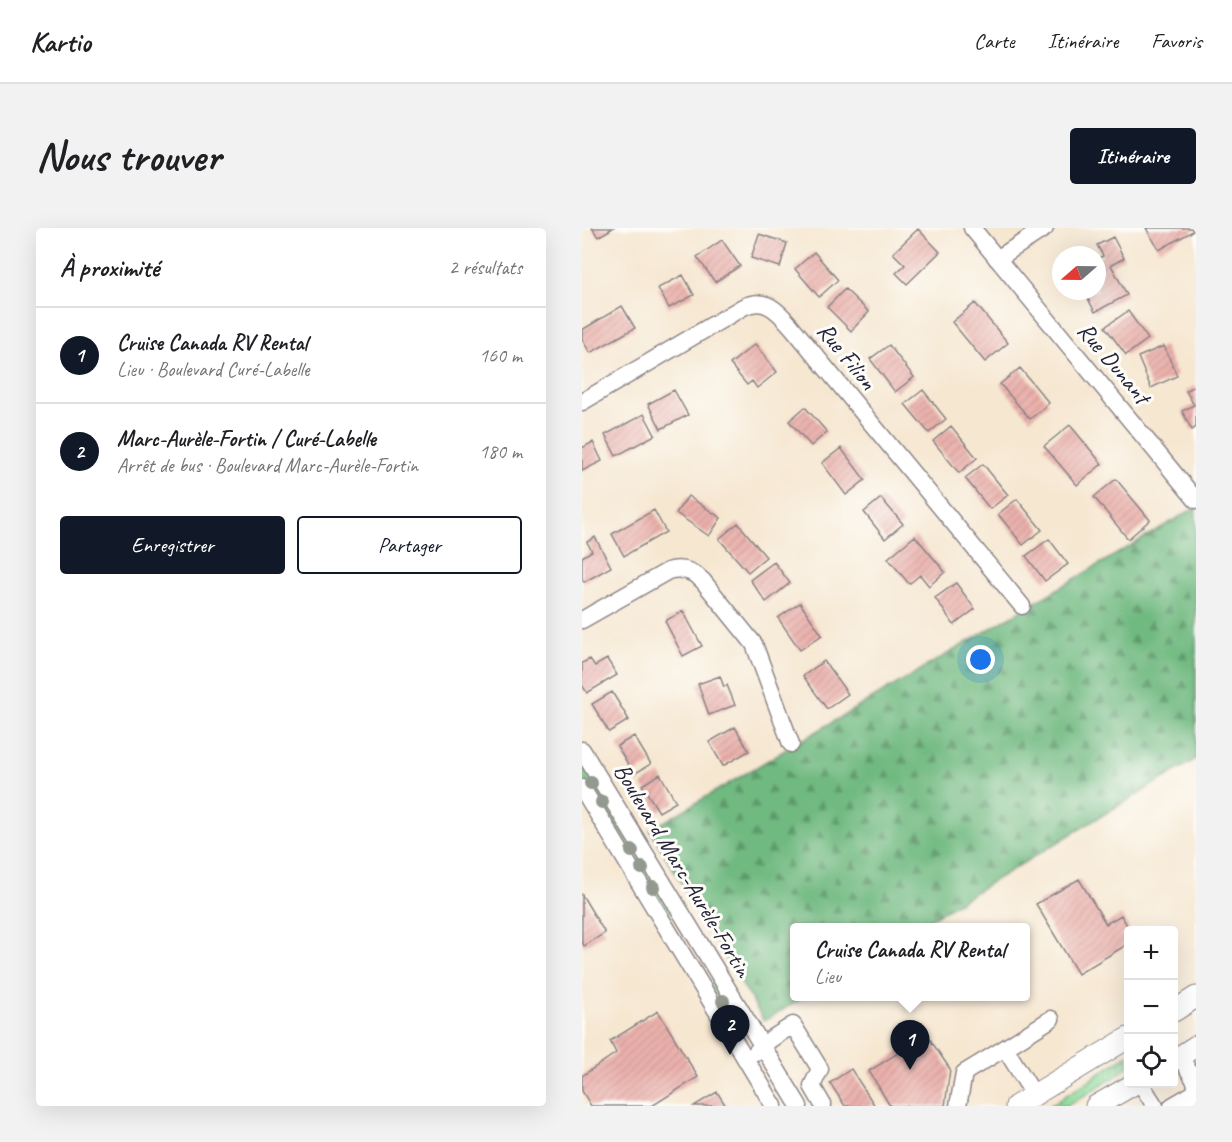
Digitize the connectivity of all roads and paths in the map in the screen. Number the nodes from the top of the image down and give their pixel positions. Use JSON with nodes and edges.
{"nodes":[{"id":1,"x":972,"y":228,"type":"edge"},
{"id":2,"x":1045,"y":228,"type":"edge"},
{"id":3,"x":998,"y":259,"type":"junction"},
{"id":4,"x":582,"y":402,"type":"edge"},
{"id":5,"x":1196,"y":500,"type":"edge"},
{"id":6,"x":1022,"y":606,"type":"dead end"},
{"id":7,"x":582,"y":620,"type":"edge"},
{"id":8,"x":791,"y":744,"type":"dead end"},
{"id":9,"x":582,"y":750,"type":"edge"},
{"id":10,"x":582,"y":788,"type":"edge"},
{"id":11,"x":1196,"y":997,"type":"edge"},
{"id":12,"x":1178,"y":1008,"type":"edge"},
{"id":13,"x":1051,"y":1019,"type":"dead end"},
{"id":14,"x":1124,"y":1040,"type":"edge"},
{"id":15,"x":763,"y":1046,"type":"junction"},
{"id":16,"x":1005,"y":1048,"type":"junction"},
{"id":17,"x":1183,"y":1054,"type":"edge"},
{"id":18,"x":746,"y":1060,"type":"junction"},
{"id":19,"x":1126,"y":1088,"type":"edge"},
{"id":20,"x":1144,"y":1088,"type":"edge"},
{"id":21,"x":1195,"y":1092,"type":"edge"},
{"id":22,"x":1034,"y":1095,"type":"junction"},
{"id":23,"x":774,"y":1106,"type":"edge"},
{"id":24,"x":799,"y":1106,"type":"edge"},
{"id":25,"x":823,"y":1106,"type":"edge"},
{"id":26,"x":957,"y":1106,"type":"edge"},
{"id":27,"x":1016,"y":1106,"type":"edge"},
{"id":28,"x":1096,"y":1106,"type":"edge"},
{"id":29,"x":1155,"y":1106,"type":"edge"},
{"id":30,"x":1172,"y":1106,"type":"edge"}],
"edges":[{"from":1,"to":3,"type":"street","name":"Rue Dunant"},
{"from":2,"to":3,"type":"street"},
{"from":3,"to":5,"type":"street","name":"Rue Dunant"},
{"from":4,"to":6,"type":"street","name":"Rue Filion"},
{"from":7,"to":8,"type":"street"},
{"from":9,"to":15,"type":"street","name":"Boulevard Marc-Aurèle-Fortin"},
{"from":10,"to":18,"type":"street","name":"Boulevard Marc-Aurèle-Fortin"},
{"from":11,"to":12,"type":"main road"},
{"from":13,"to":16,"type":"street"},
{"from":14,"to":22,"type":"main road"},
{"from":15,"to":18,"type":"street"},
{"from":15,"to":24,"type":"street","name":"Boulevard Marc-Aurèle-Fortin"},
{"from":15,"to":25,"type":"street"},
{"from":16,"to":22,"type":"street"},
{"from":16,"to":26,"type":"street"},
{"from":17,"to":21,"type":"street"},
{"from":18,"to":23,"type":"street","name":"Boulevard Marc-Aurèle-Fortin"},
{"from":19,"to":28,"type":"main road"},
{"from":20,"to":29,"type":"street"},
{"from":21,"to":30,"type":"street"},
{"from":22,"to":27,"type":"main road"}]}
